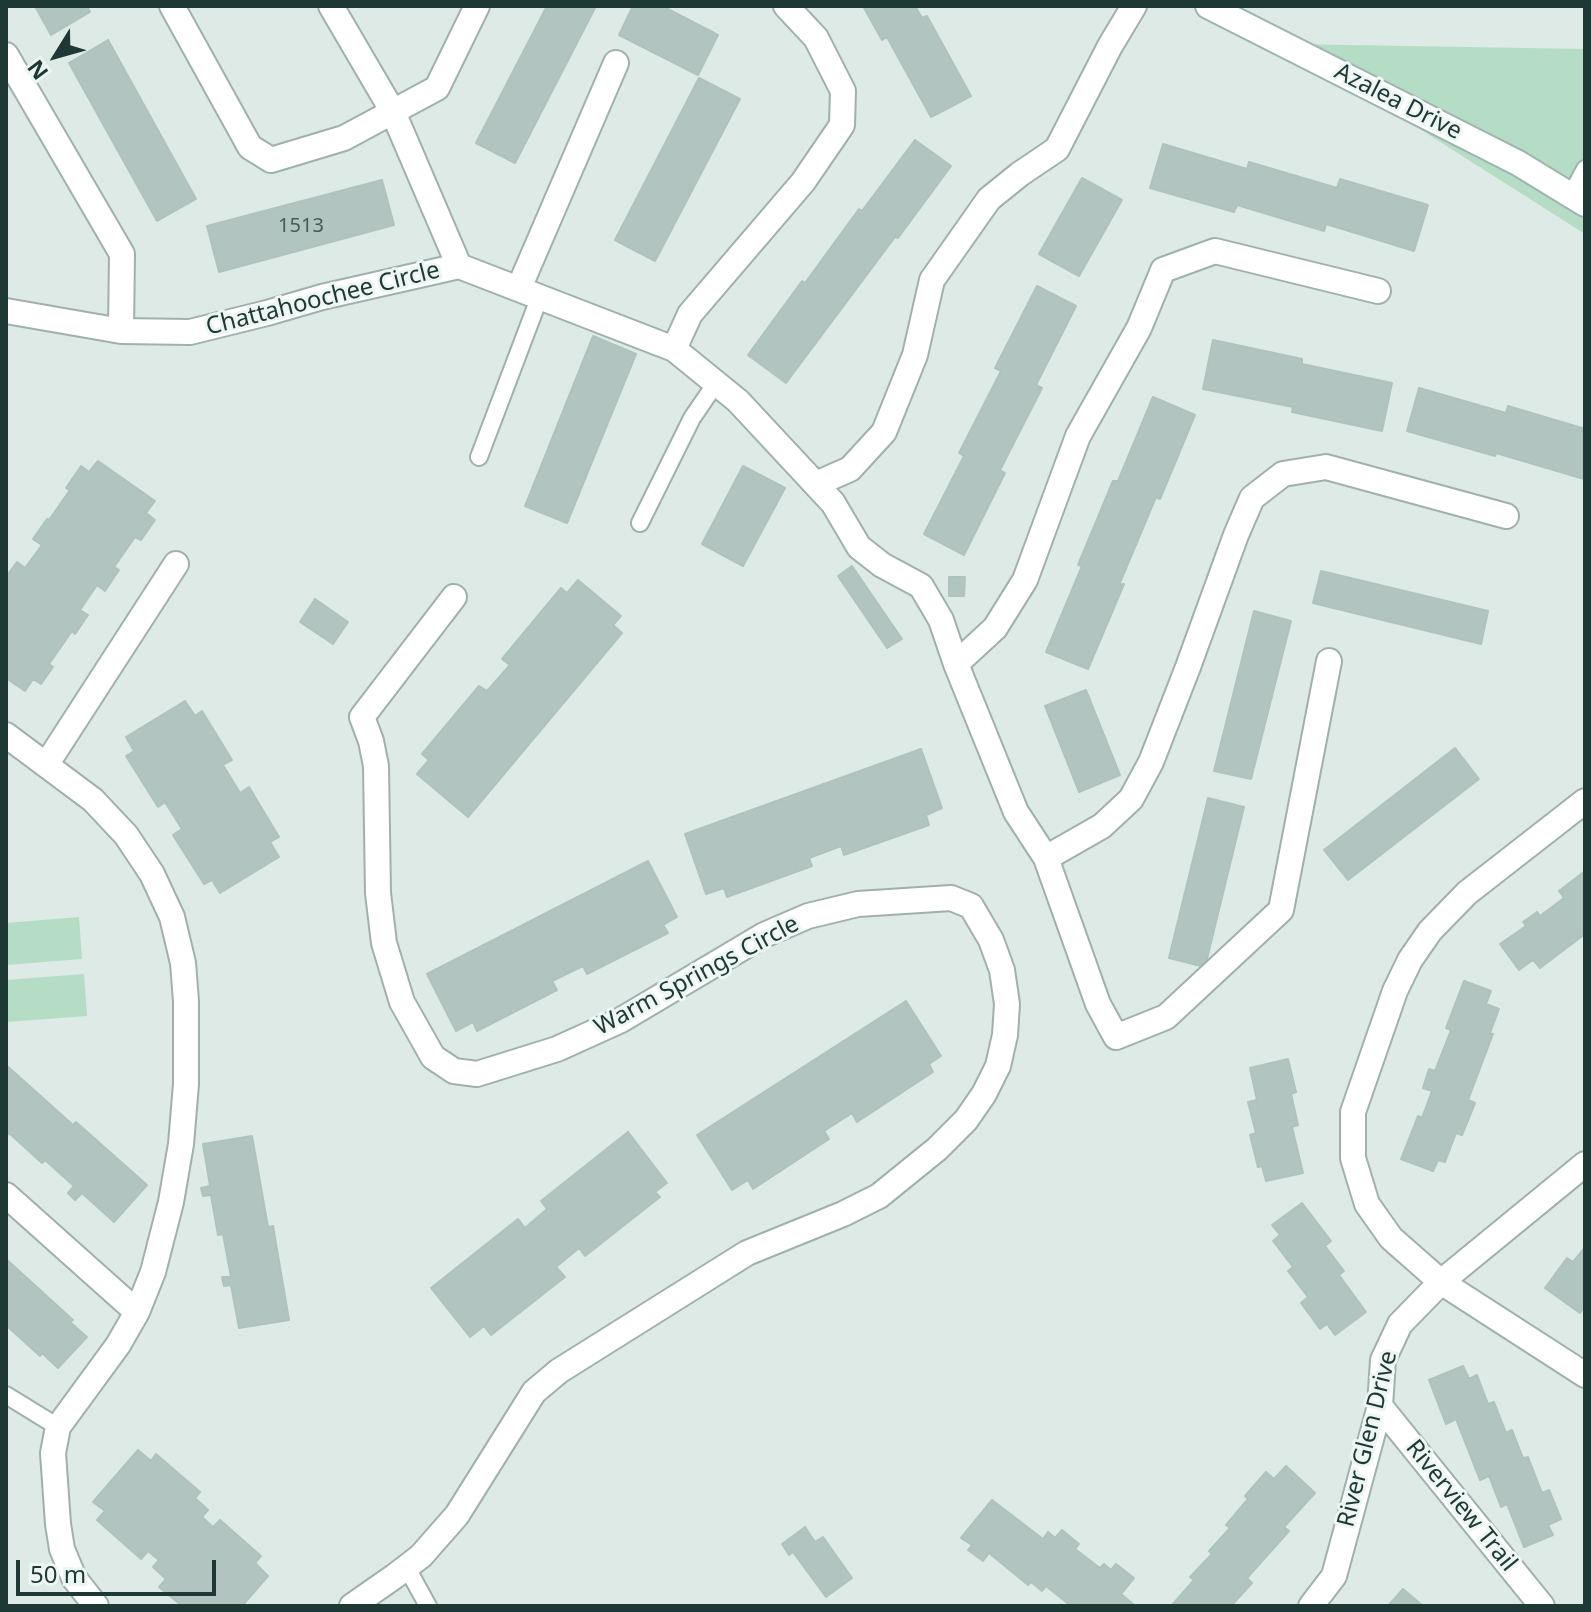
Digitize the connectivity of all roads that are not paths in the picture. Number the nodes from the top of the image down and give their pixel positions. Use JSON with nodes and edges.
{"nodes":[{"id":1,"x":172,"y":6,"type":"edge"},
{"id":2,"x":331,"y":6,"type":"edge"},
{"id":3,"x":477,"y":6,"type":"edge"},
{"id":4,"x":786,"y":6,"type":"edge"},
{"id":5,"x":1134,"y":6,"type":"edge"},
{"id":6,"x":1208,"y":6,"type":"edge"},
{"id":7,"x":6,"y":55,"type":"edge"},
{"id":8,"x":616,"y":63,"type":"dead end"},
{"id":9,"x":393,"y":112,"type":"junction"},
{"id":10,"x":1585,"y":169,"type":"edge"},
{"id":11,"x":1578,"y":199,"type":"edge"},
{"id":12,"x":459,"y":266,"type":"junction"},
{"id":13,"x":1378,"y":291,"type":"dead end"},
{"id":14,"x":530,"y":292,"type":"junction"},
{"id":15,"x":6,"y":311,"type":"edge"},
{"id":16,"x":121,"y":331,"type":"junction"},
{"id":17,"x":674,"y":349,"type":"junction"},
{"id":18,"x":716,"y":383,"type":"junction"},
{"id":19,"x":479,"y":457,"type":"dead end"},
{"id":20,"x":816,"y":484,"type":"junction"},
{"id":21,"x":1506,"y":516,"type":"dead end"},
{"id":22,"x":640,"y":523,"type":"dead end"},
{"id":23,"x":176,"y":564,"type":"dead end"},
{"id":24,"x":454,"y":597,"type":"dead end"},
{"id":25,"x":1329,"y":661,"type":"dead end"},
{"id":26,"x":956,"y":664,"type":"junction"},
{"id":27,"x":6,"y":735,"type":"edge"},
{"id":28,"x":46,"y":765,"type":"junction"},
{"id":29,"x":1585,"y":801,"type":"edge"},
{"id":30,"x":1046,"y":858,"type":"junction"},
{"id":31,"x":1585,"y":1164,"type":"edge"},
{"id":32,"x":6,"y":1195,"type":"edge"},
{"id":33,"x":1441,"y":1282,"type":"junction"},
{"id":34,"x":137,"y":1312,"type":"junction"},
{"id":35,"x":1585,"y":1375,"type":"edge"},
{"id":36,"x":6,"y":1395,"type":"edge"},
{"id":37,"x":1380,"y":1406,"type":"junction"},
{"id":38,"x":58,"y":1427,"type":"junction"},
{"id":39,"x":407,"y":1568,"type":"junction"},
{"id":40,"x":96,"y":1606,"type":"edge"},
{"id":41,"x":352,"y":1606,"type":"edge"},
{"id":42,"x":428,"y":1606,"type":"edge"},
{"id":43,"x":1311,"y":1606,"type":"edge"},
{"id":44,"x":1542,"y":1606,"type":"edge"}],
"edges":[{"from":1,"to":9,"type":"street"},
{"from":2,"to":9,"type":"street"},
{"from":3,"to":9,"type":"street"},
{"from":4,"to":17,"type":"street"},
{"from":5,"to":20,"type":"street"},
{"from":6,"to":11,"type":"street","name":"Azalea Drive"},
{"from":7,"to":16,"type":"street"},
{"from":8,"to":14,"type":"street"},
{"from":9,"to":12,"type":"street"},
{"from":10,"to":11,"type":"lane"},
{"from":12,"to":14,"type":"street","name":"Chattahoochee Circle"},
{"from":12,"to":16,"type":"street","name":"Chattahoochee Circle"},
{"from":13,"to":26,"type":"street"},
{"from":14,"to":17,"type":"street","name":"Chattahoochee Circle"},
{"from":14,"to":19,"type":"lane"},
{"from":15,"to":16,"type":"street","name":"Chattahoochee Circle"},
{"from":17,"to":18,"type":"street","name":"Chattahoochee Circle"},
{"from":18,"to":20,"type":"street","name":"Chattahoochee Circle"},
{"from":18,"to":22,"type":"lane"},
{"from":20,"to":26,"type":"street","name":"Chattahoochee Circle"},
{"from":21,"to":30,"type":"street"},
{"from":23,"to":28,"type":"street"},
{"from":24,"to":39,"type":"street","name":"Warm Springs Circle"},
{"from":25,"to":30,"type":"street","name":"Chattahoochee Circle"},
{"from":26,"to":30,"type":"street","name":"Chattahoochee Circle"},
{"from":27,"to":28,"type":"street"},
{"from":28,"to":34,"type":"street"},
{"from":29,"to":33,"type":"street"},
{"from":31,"to":33,"type":"street","name":"River Glen Drive"},
{"from":32,"to":34,"type":"street"},
{"from":33,"to":35,"type":"street"},
{"from":33,"to":37,"type":"street","name":"River Glen Drive"},
{"from":34,"to":38,"type":"street"},
{"from":36,"to":38,"type":"lane"},
{"from":37,"to":43,"type":"street","name":"River Glen Drive"},
{"from":37,"to":44,"type":"street","name":"Riverview Trail"},
{"from":38,"to":40,"type":"street"},
{"from":39,"to":41,"type":"street","name":"Warm Springs Circle"},
{"from":39,"to":42,"type":"lane"}]}
